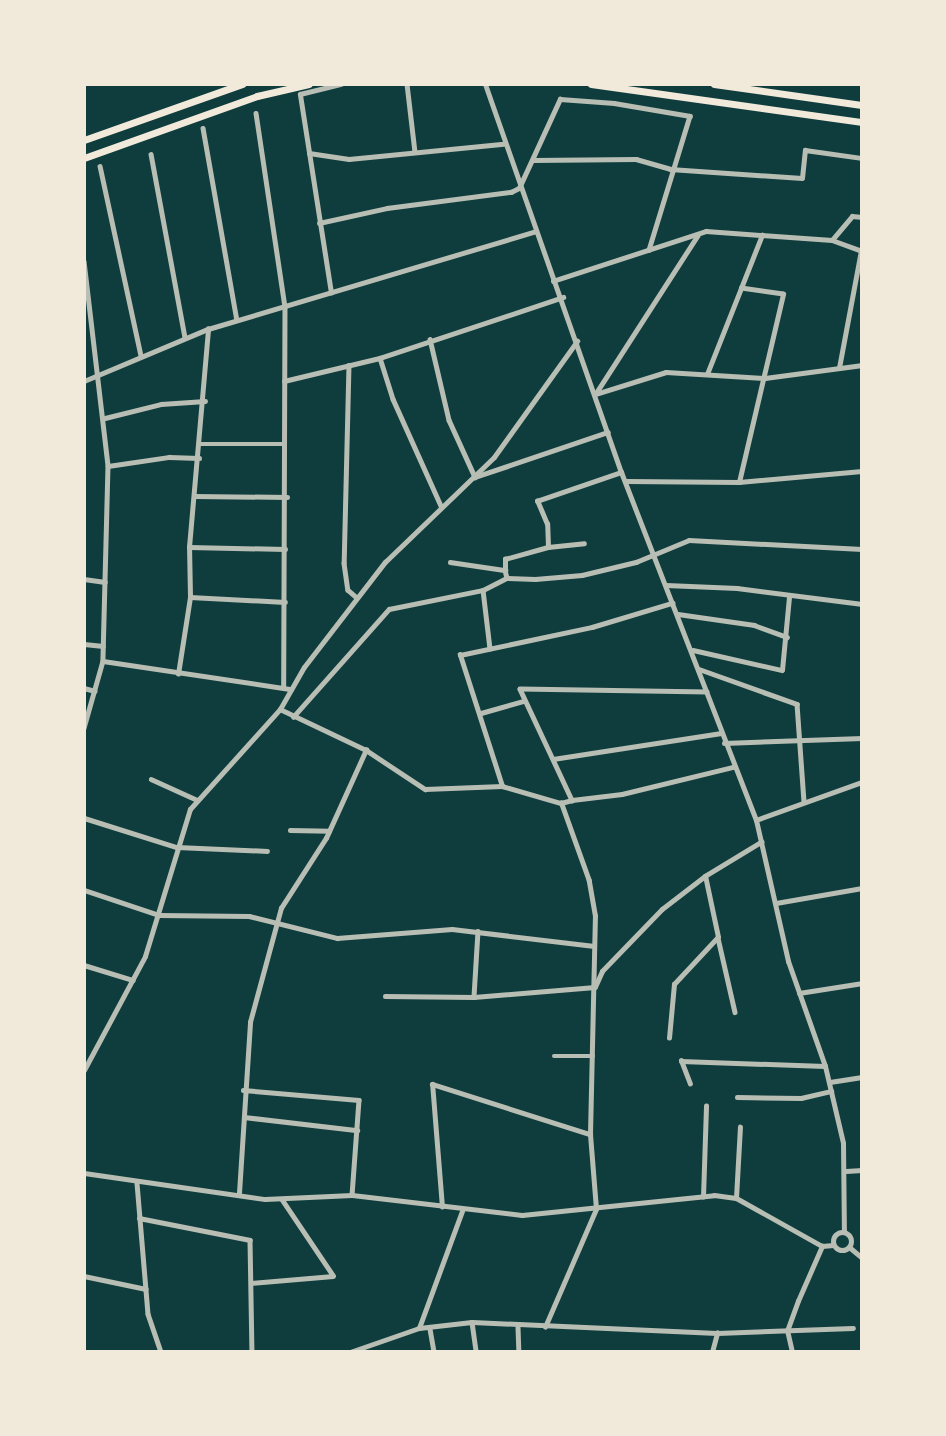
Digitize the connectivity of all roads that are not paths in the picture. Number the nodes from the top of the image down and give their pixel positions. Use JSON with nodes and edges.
{"nodes":[{"id":1,"x":242,"y":84,"type":"edge"},
{"id":2,"x":309,"y":84,"type":"edge"},
{"id":3,"x":341,"y":84,"type":"edge"},
{"id":4,"x":407,"y":84,"type":"edge"},
{"id":5,"x":485,"y":84,"type":"edge"},
{"id":6,"x":591,"y":84,"type":"edge"},
{"id":7,"x":714,"y":84,"type":"edge"},
{"id":8,"x":862,"y":105,"type":"edge"},
{"id":9,"x":256,"y":113,"type":"dead end"},
{"id":10,"x":862,"y":122,"type":"edge"},
{"id":11,"x":203,"y":128,"type":"dead end"},
{"id":12,"x":84,"y":140,"type":"edge"},
{"id":13,"x":503,"y":144,"type":"junction"},
{"id":14,"x":415,"y":152,"type":"junction"},
{"id":15,"x":309,"y":153,"type":"junction"},
{"id":16,"x":151,"y":154,"type":"dead end"},
{"id":17,"x":84,"y":158,"type":"edge"},
{"id":18,"x":862,"y":158,"type":"edge"},
{"id":19,"x":533,"y":160,"type":"junction"},
{"id":20,"x":100,"y":166,"type":"dead end"},
{"id":21,"x":670,"y":169,"type":"junction"},
{"id":22,"x":519,"y":188,"type":"junction"},
{"id":23,"x":862,"y":217,"type":"edge"},
{"id":24,"x":319,"y":223,"type":"junction"},
{"id":25,"x":534,"y":232,"type":"junction"},
{"id":26,"x":762,"y":235,"type":"junction"},
{"id":27,"x":697,"y":236,"type":"junction"},
{"id":28,"x":832,"y":240,"type":"junction"},
{"id":29,"x":649,"y":250,"type":"junction"},
{"id":30,"x":862,"y":250,"type":"edge"},
{"id":31,"x":84,"y":261,"type":"edge"},
{"id":32,"x":554,"y":281,"type":"junction"},
{"id":33,"x":741,"y":288,"type":"junction"},
{"id":34,"x":331,"y":293,"type":"junction"},
{"id":35,"x":563,"y":297,"type":"junction"},
{"id":36,"x":285,"y":307,"type":"junction"},
{"id":37,"x":237,"y":320,"type":"junction"},
{"id":38,"x":208,"y":329,"type":"junction"},
{"id":39,"x":185,"y":337,"type":"junction"},
{"id":40,"x":430,"y":339,"type":"junction"},
{"id":41,"x":577,"y":341,"type":"junction"},
{"id":42,"x":141,"y":355,"type":"junction"},
{"id":43,"x":380,"y":358,"type":"junction"},
{"id":44,"x":349,"y":365,"type":"junction"},
{"id":45,"x":862,"y":365,"type":"edge"},
{"id":46,"x":839,"y":369,"type":"junction"},
{"id":47,"x":707,"y":374,"type":"junction"},
{"id":48,"x":97,"y":375,"type":"junction"},
{"id":49,"x":765,"y":378,"type":"junction"},
{"id":50,"x":84,"y":381,"type":"edge"},
{"id":51,"x":284,"y":381,"type":"junction"},
{"id":52,"x":596,"y":394,"type":"junction"},
{"id":53,"x":205,"y":401,"type":"junction"},
{"id":54,"x":105,"y":418,"type":"junction"},
{"id":55,"x":609,"y":432,"type":"junction"},
{"id":56,"x":201,"y":444,"type":"junction"},
{"id":57,"x":284,"y":444,"type":"junction"},
{"id":58,"x":199,"y":458,"type":"junction"},
{"id":59,"x":108,"y":466,"type":"junction"},
{"id":60,"x":862,"y":471,"type":"edge"},
{"id":61,"x":621,"y":472,"type":"junction"},
{"id":62,"x":475,"y":477,"type":"junction"},
{"id":63,"x":627,"y":481,"type":"junction"},
{"id":64,"x":739,"y":482,"type":"junction"},
{"id":65,"x":195,"y":496,"type":"junction"},
{"id":66,"x":288,"y":498,"type":"junction"},
{"id":67,"x":441,"y":506,"type":"junction"},
{"id":68,"x":584,"y":543,"type":"dead end"},
{"id":69,"x":189,"y":547,"type":"junction"},
{"id":70,"x":548,"y":547,"type":"junction"},
{"id":71,"x":285,"y":549,"type":"junction"},
{"id":72,"x":862,"y":549,"type":"edge"},
{"id":73,"x":654,"y":555,"type":"junction"},
{"id":74,"x":450,"y":562,"type":"dead end"},
{"id":75,"x":505,"y":570,"type":"junction"},
{"id":76,"x":507,"y":578,"type":"junction"},
{"id":77,"x":84,"y":579,"type":"edge"},
{"id":78,"x":104,"y":582,"type":"junction"},
{"id":79,"x":666,"y":585,"type":"junction"},
{"id":80,"x":483,"y":590,"type":"junction"},
{"id":81,"x":190,"y":597,"type":"junction"},
{"id":82,"x":356,"y":597,"type":"junction"},
{"id":83,"x":789,"y":597,"type":"junction"},
{"id":84,"x":285,"y":603,"type":"junction"},
{"id":85,"x":673,"y":603,"type":"junction"},
{"id":86,"x":862,"y":604,"type":"edge"},
{"id":87,"x":678,"y":614,"type":"junction"},
{"id":88,"x":787,"y":637,"type":"junction"},
{"id":89,"x":84,"y":644,"type":"edge"},
{"id":90,"x":103,"y":646,"type":"junction"},
{"id":91,"x":490,"y":649,"type":"junction"},
{"id":92,"x":693,"y":650,"type":"junction"},
{"id":93,"x":103,"y":661,"type":"junction"},
{"id":94,"x":699,"y":669,"type":"junction"},
{"id":95,"x":178,"y":674,"type":"junction"},
{"id":96,"x":284,"y":686,"type":"junction"},
{"id":97,"x":84,"y":688,"type":"edge"},
{"id":98,"x":291,"y":689,"type":"junction"},
{"id":99,"x":95,"y":691,"type":"junction"},
{"id":100,"x":708,"y":692,"type":"junction"},
{"id":101,"x":523,"y":701,"type":"junction"},
{"id":102,"x":281,"y":709,"type":"junction"},
{"id":103,"x":481,"y":713,"type":"junction"},
{"id":104,"x":293,"y":717,"type":"junction"},
{"id":105,"x":84,"y":729,"type":"edge"},
{"id":106,"x":721,"y":733,"type":"junction"},
{"id":107,"x":862,"y":738,"type":"edge"},
{"id":108,"x":799,"y":740,"type":"junction"},
{"id":109,"x":724,"y":743,"type":"junction"},
{"id":110,"x":366,"y":750,"type":"junction"},
{"id":111,"x":553,"y":759,"type":"junction"},
{"id":112,"x":733,"y":767,"type":"junction"},
{"id":113,"x":151,"y":779,"type":"dead end"},
{"id":114,"x":862,"y":782,"type":"edge"},
{"id":115,"x":502,"y":786,"type":"junction"},
{"id":116,"x":197,"y":800,"type":"junction"},
{"id":117,"x":572,"y":800,"type":"junction"},
{"id":118,"x":804,"y":802,"type":"junction"},
{"id":119,"x":561,"y":803,"type":"junction"},
{"id":120,"x":84,"y":818,"type":"edge"},
{"id":121,"x":756,"y":820,"type":"junction"},
{"id":122,"x":289,"y":830,"type":"dead end"},
{"id":123,"x":329,"y":831,"type":"junction"},
{"id":124,"x":761,"y":842,"type":"junction"},
{"id":125,"x":176,"y":847,"type":"junction"},
{"id":126,"x":267,"y":851,"type":"dead end"},
{"id":127,"x":705,"y":876,"type":"junction"},
{"id":128,"x":862,"y":888,"type":"edge"},
{"id":129,"x":84,"y":890,"type":"edge"},
{"id":130,"x":776,"y":903,"type":"junction"},
{"id":131,"x":159,"y":915,"type":"junction"},
{"id":132,"x":278,"y":922,"type":"junction"},
{"id":133,"x":478,"y":931,"type":"junction"},
{"id":134,"x":718,"y":937,"type":"junction"},
{"id":135,"x":594,"y":946,"type":"junction"},
{"id":136,"x":84,"y":965,"type":"edge"},
{"id":137,"x":133,"y":980,"type":"junction"},
{"id":138,"x":862,"y":983,"type":"edge"},
{"id":139,"x":595,"y":987,"type":"junction"},
{"id":140,"x":799,"y":993,"type":"junction"},
{"id":141,"x":385,"y":996,"type":"dead end"},
{"id":142,"x":474,"y":997,"type":"junction"},
{"id":143,"x":735,"y":1012,"type":"dead end"},
{"id":144,"x":669,"y":1038,"type":"dead end"},
{"id":145,"x":554,"y":1056,"type":"dead end"},
{"id":146,"x":593,"y":1056,"type":"junction"},
{"id":147,"x":825,"y":1066,"type":"junction"},
{"id":148,"x":84,"y":1070,"type":"edge"},
{"id":149,"x":862,"y":1077,"type":"edge"},
{"id":150,"x":830,"y":1082,"type":"junction"},
{"id":151,"x":690,"y":1084,"type":"dead end"},
{"id":152,"x":243,"y":1090,"type":"junction"},
{"id":153,"x":831,"y":1091,"type":"junction"},
{"id":154,"x":737,"y":1097,"type":"dead end"},
{"id":155,"x":706,"y":1106,"type":"dead end"},
{"id":156,"x":244,"y":1117,"type":"junction"},
{"id":157,"x":740,"y":1127,"type":"dead end"},
{"id":158,"x":357,"y":1130,"type":"junction"},
{"id":159,"x":590,"y":1134,"type":"junction"},
{"id":160,"x":862,"y":1170,"type":"edge"},
{"id":161,"x":846,"y":1171,"type":"junction"},
{"id":162,"x":84,"y":1173,"type":"edge"},
{"id":163,"x":137,"y":1183,"type":"junction"},
{"id":164,"x":239,"y":1193,"type":"junction"},
{"id":165,"x":352,"y":1195,"type":"junction"},
{"id":166,"x":703,"y":1197,"type":"junction"},
{"id":167,"x":736,"y":1198,"type":"junction"},
{"id":168,"x":282,"y":1200,"type":"junction"},
{"id":169,"x":442,"y":1207,"type":"junction"},
{"id":170,"x":596,"y":1209,"type":"junction"},
{"id":171,"x":462,"y":1211,"type":"junction"},
{"id":172,"x":139,"y":1218,"type":"junction"},
{"id":173,"x":844,"y":1232,"type":"junction"},
{"id":174,"x":833,"y":1245,"type":"junction"},
{"id":175,"x":822,"y":1246,"type":"junction"},
{"id":176,"x":849,"y":1247,"type":"junction"},
{"id":177,"x":862,"y":1258,"type":"edge"},
{"id":178,"x":84,"y":1276,"type":"edge"},
{"id":179,"x":251,"y":1283,"type":"junction"},
{"id":180,"x":146,"y":1289,"type":"junction"},
{"id":181,"x":472,"y":1322,"type":"junction"},
{"id":182,"x":518,"y":1327,"type":"junction"},
{"id":183,"x":545,"y":1327,"type":"junction"},
{"id":184,"x":419,"y":1328,"type":"junction"},
{"id":185,"x":853,"y":1328,"type":"dead end"},
{"id":186,"x":430,"y":1329,"type":"junction"},
{"id":187,"x":787,"y":1331,"type":"junction"},
{"id":188,"x":717,"y":1333,"type":"junction"},
{"id":189,"x":161,"y":1352,"type":"edge"},
{"id":190,"x":251,"y":1352,"type":"edge"},
{"id":191,"x":350,"y":1352,"type":"edge"},
{"id":192,"x":435,"y":1352,"type":"edge"},
{"id":193,"x":476,"y":1352,"type":"edge"},
{"id":194,"x":519,"y":1352,"type":"edge"},
{"id":195,"x":712,"y":1352,"type":"edge"},
{"id":196,"x":792,"y":1352,"type":"edge"}],
"edges":[{"from":1,"to":12,"type":"highway"},
{"from":2,"to":17,"type":"highway"},
{"from":3,"to":15,"type":"street"},
{"from":4,"to":14,"type":"street"},
{"from":5,"to":13,"type":"street"},
{"from":6,"to":10,"type":"highway"},
{"from":7,"to":8,"type":"highway"},
{"from":9,"to":36,"type":"street"},
{"from":11,"to":37,"type":"street"},
{"from":13,"to":14,"type":"street"},
{"from":13,"to":22,"type":"street"},
{"from":14,"to":15,"type":"street"},
{"from":15,"to":24,"type":"street"},
{"from":16,"to":39,"type":"street"},
{"from":18,"to":21,"type":"street"},
{"from":19,"to":21,"type":"street"},
{"from":19,"to":21,"type":"street"},
{"from":19,"to":22,"type":"street"},
{"from":20,"to":42,"type":"street"},
{"from":21,"to":29,"type":"street"},
{"from":22,"to":24,"type":"street"},
{"from":22,"to":25,"type":"street"},
{"from":23,"to":28,"type":"street"},
{"from":24,"to":34,"type":"street"},
{"from":25,"to":32,"type":"street"},
{"from":25,"to":34,"type":"street"},
{"from":26,"to":27,"type":"street"},
{"from":26,"to":28,"type":"street"},
{"from":26,"to":33,"type":"street"},
{"from":27,"to":29,"type":"street"},
{"from":27,"to":52,"type":"street"},
{"from":28,"to":30,"type":"street"},
{"from":29,"to":32,"type":"street"},
{"from":30,"to":46,"type":"street"},
{"from":31,"to":48,"type":"street"},
{"from":32,"to":35,"type":"street"},
{"from":33,"to":47,"type":"street"},
{"from":33,"to":49,"type":"street"},
{"from":34,"to":36,"type":"street"},
{"from":35,"to":40,"type":"street"},
{"from":35,"to":41,"type":"street"},
{"from":36,"to":37,"type":"street"},
{"from":36,"to":51,"type":"street"},
{"from":37,"to":38,"type":"street"},
{"from":38,"to":39,"type":"street"},
{"from":38,"to":53,"type":"street"},
{"from":39,"to":42,"type":"street"},
{"from":40,"to":43,"type":"street"},
{"from":40,"to":62,"type":"street"},
{"from":41,"to":52,"type":"street"},
{"from":41,"to":62,"type":"street"},
{"from":42,"to":48,"type":"street"},
{"from":43,"to":44,"type":"street"},
{"from":43,"to":67,"type":"street"},
{"from":44,"to":51,"type":"street"},
{"from":44,"to":82,"type":"street"},
{"from":45,"to":46,"type":"street"},
{"from":46,"to":49,"type":"street"},
{"from":47,"to":49,"type":"street"},
{"from":47,"to":52,"type":"street"},
{"from":48,"to":50,"type":"street"},
{"from":48,"to":54,"type":"street"},
{"from":49,"to":64,"type":"street"},
{"from":51,"to":57,"type":"street"},
{"from":52,"to":55,"type":"street"},
{"from":53,"to":54,"type":"street"},
{"from":53,"to":56,"type":"street"},
{"from":54,"to":59,"type":"street"},
{"from":55,"to":61,"type":"street"},
{"from":55,"to":62,"type":"street"},
{"from":56,"to":57,"type":"street"},
{"from":56,"to":58,"type":"street"},
{"from":57,"to":66,"type":"street"},
{"from":58,"to":59,"type":"street"},
{"from":58,"to":65,"type":"street"},
{"from":59,"to":78,"type":"street"},
{"from":60,"to":64,"type":"street"},
{"from":61,"to":63,"type":"street"},
{"from":61,"to":70,"type":"street"},
{"from":62,"to":67,"type":"street"},
{"from":63,"to":64,"type":"street"},
{"from":63,"to":73,"type":"street"},
{"from":65,"to":66,"type":"street"},
{"from":65,"to":69,"type":"street"},
{"from":66,"to":71,"type":"street"},
{"from":67,"to":82,"type":"street"},
{"from":68,"to":70,"type":"street"},
{"from":69,"to":71,"type":"street"},
{"from":69,"to":81,"type":"street"},
{"from":70,"to":75,"type":"street"},
{"from":71,"to":84,"type":"street"},
{"from":72,"to":73,"type":"street"},
{"from":73,"to":76,"type":"street"},
{"from":73,"to":79,"type":"street"},
{"from":74,"to":75,"type":"street"},
{"from":75,"to":76,"type":"street"},
{"from":76,"to":80,"type":"street"},
{"from":77,"to":78,"type":"street"},
{"from":78,"to":90,"type":"street"},
{"from":79,"to":83,"type":"street"},
{"from":79,"to":85,"type":"street"},
{"from":80,"to":91,"type":"street"},
{"from":80,"to":104,"type":"street"},
{"from":81,"to":84,"type":"street"},
{"from":81,"to":95,"type":"street"},
{"from":82,"to":98,"type":"street"},
{"from":83,"to":86,"type":"street"},
{"from":83,"to":88,"type":"street"},
{"from":84,"to":96,"type":"street"},
{"from":85,"to":87,"type":"street"},
{"from":85,"to":91,"type":"street"},
{"from":87,"to":88,"type":"street"},
{"from":87,"to":92,"type":"street"},
{"from":88,"to":92,"type":"street"},
{"from":89,"to":90,"type":"street"},
{"from":90,"to":93,"type":"street"},
{"from":91,"to":103,"type":"street"},
{"from":92,"to":94,"type":"street"},
{"from":93,"to":95,"type":"street"},
{"from":93,"to":99,"type":"street"},
{"from":94,"to":100,"type":"street"},
{"from":94,"to":108,"type":"street"},
{"from":95,"to":96,"type":"street"},
{"from":96,"to":98,"type":"street"},
{"from":97,"to":99,"type":"street"},
{"from":98,"to":102,"type":"street"},
{"from":99,"to":105,"type":"street"},
{"from":100,"to":101,"type":"street"},
{"from":100,"to":106,"type":"street"},
{"from":101,"to":103,"type":"street"},
{"from":101,"to":111,"type":"street"},
{"from":102,"to":104,"type":"street"},
{"from":102,"to":116,"type":"street"},
{"from":103,"to":115,"type":"street"},
{"from":104,"to":110,"type":"street"},
{"from":106,"to":109,"type":"street"},
{"from":106,"to":111,"type":"street"},
{"from":107,"to":108,"type":"street"},
{"from":108,"to":109,"type":"street"},
{"from":108,"to":118,"type":"street"},
{"from":109,"to":112,"type":"street"},
{"from":110,"to":115,"type":"street"},
{"from":110,"to":123,"type":"street"},
{"from":111,"to":117,"type":"street"},
{"from":112,"to":117,"type":"street"},
{"from":112,"to":121,"type":"street"},
{"from":113,"to":116,"type":"street"},
{"from":114,"to":118,"type":"street"},
{"from":115,"to":119,"type":"street"},
{"from":116,"to":125,"type":"street"},
{"from":117,"to":119,"type":"street"},
{"from":118,"to":121,"type":"street"},
{"from":119,"to":135,"type":"street"},
{"from":120,"to":125,"type":"street"},
{"from":121,"to":124,"type":"street"},
{"from":122,"to":123,"type":"street"},
{"from":123,"to":132,"type":"street"},
{"from":124,"to":127,"type":"street"},
{"from":124,"to":130,"type":"street"},
{"from":125,"to":126,"type":"street"},
{"from":125,"to":131,"type":"street"},
{"from":127,"to":134,"type":"street"},
{"from":127,"to":139,"type":"street"},
{"from":128,"to":130,"type":"street"},
{"from":129,"to":131,"type":"street"},
{"from":130,"to":140,"type":"street"},
{"from":131,"to":132,"type":"street"},
{"from":131,"to":137,"type":"street"},
{"from":132,"to":133,"type":"street"},
{"from":132,"to":152,"type":"street"},
{"from":133,"to":135,"type":"street"},
{"from":133,"to":142,"type":"street"},
{"from":134,"to":143,"type":"street"},
{"from":134,"to":144,"type":"street"},
{"from":135,"to":139,"type":"street"},
{"from":136,"to":137,"type":"street"},
{"from":137,"to":148,"type":"street"},
{"from":138,"to":140,"type":"street"},
{"from":139,"to":142,"type":"street"},
{"from":139,"to":146,"type":"street"},
{"from":140,"to":147,"type":"street"},
{"from":141,"to":142,"type":"street"},
{"from":145,"to":146,"type":"street"},
{"from":146,"to":159,"type":"street"},
{"from":147,"to":150,"type":"street"},
{"from":147,"to":151,"type":"street"},
{"from":149,"to":150,"type":"street"},
{"from":150,"to":153,"type":"street"},
{"from":152,"to":156,"type":"street"},
{"from":152,"to":158,"type":"street"},
{"from":153,"to":154,"type":"street"},
{"from":153,"to":161,"type":"street"},
{"from":155,"to":166,"type":"street"},
{"from":156,"to":158,"type":"street"},
{"from":156,"to":164,"type":"street"},
{"from":157,"to":167,"type":"street"},
{"from":158,"to":165,"type":"street"},
{"from":159,"to":169,"type":"street"},
{"from":159,"to":170,"type":"street"},
{"from":160,"to":161,"type":"street"},
{"from":161,"to":173,"type":"street"},
{"from":162,"to":163,"type":"street"},
{"from":163,"to":164,"type":"street"},
{"from":163,"to":172,"type":"street"},
{"from":164,"to":168,"type":"street"},
{"from":165,"to":168,"type":"street"},
{"from":165,"to":169,"type":"street"},
{"from":166,"to":167,"type":"street"},
{"from":166,"to":170,"type":"street"},
{"from":167,"to":175,"type":"street"},
{"from":168,"to":179,"type":"street"},
{"from":169,"to":171,"type":"street"},
{"from":170,"to":171,"type":"street"},
{"from":170,"to":183,"type":"street"},
{"from":171,"to":184,"type":"street"},
{"from":172,"to":179,"type":"street"},
{"from":172,"to":180,"type":"street"},
{"from":173,"to":174,"type":"street"},
{"from":173,"to":176,"type":"street"},
{"from":174,"to":175,"type":"street"},
{"from":174,"to":176,"type":"street"},
{"from":175,"to":187,"type":"street"},
{"from":176,"to":177,"type":"street"},
{"from":178,"to":180,"type":"street"},
{"from":179,"to":190,"type":"street"},
{"from":180,"to":189,"type":"street"},
{"from":181,"to":182,"type":"street"},
{"from":181,"to":186,"type":"street"},
{"from":181,"to":193,"type":"street"},
{"from":182,"to":183,"type":"street"},
{"from":182,"to":194,"type":"street"},
{"from":183,"to":188,"type":"street"},
{"from":184,"to":186,"type":"street"},
{"from":184,"to":191,"type":"street"},
{"from":185,"to":187,"type":"street"},
{"from":186,"to":192,"type":"street"},
{"from":187,"to":188,"type":"street"},
{"from":187,"to":196,"type":"street"},
{"from":188,"to":195,"type":"street"}]}
